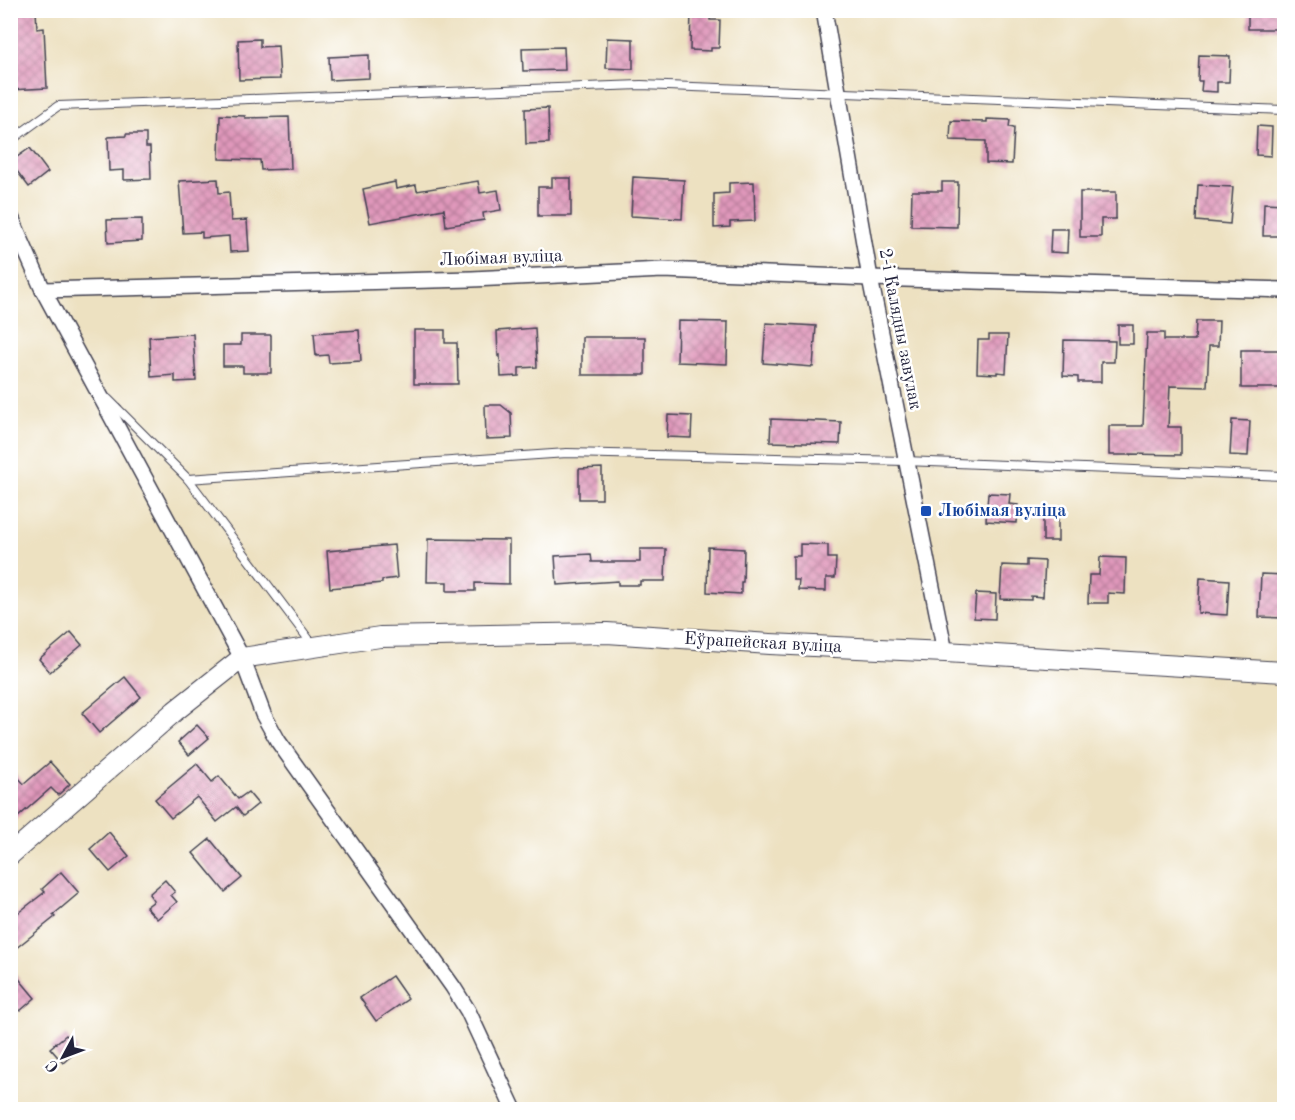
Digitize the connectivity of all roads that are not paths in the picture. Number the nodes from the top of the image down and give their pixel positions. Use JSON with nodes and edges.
{"nodes":[{"id":1,"x":824,"y":10,"type":"edge"},
{"id":2,"x":839,"y":93,"type":"junction"},
{"id":3,"x":1284,"y":110,"type":"edge"},
{"id":4,"x":10,"y":141,"type":"edge"},
{"id":5,"x":10,"y":215,"type":"edge"},
{"id":6,"x":870,"y":278,"type":"junction"},
{"id":7,"x":43,"y":290,"type":"junction"},
{"id":8,"x":1284,"y":290,"type":"edge"},
{"id":9,"x":98,"y":389,"type":"junction"},
{"id":10,"x":905,"y":461,"type":"junction"},
{"id":11,"x":1284,"y":476,"type":"edge"},
{"id":12,"x":188,"y":479,"type":"junction"},
{"id":13,"x":314,"y":647,"type":"junction"},
{"id":14,"x":945,"y":652,"type":"junction"},
{"id":15,"x":242,"y":658,"type":"junction"},
{"id":16,"x":1284,"y":672,"type":"edge"},
{"id":17,"x":10,"y":855,"type":"edge"},
{"id":18,"x":513,"y":1110,"type":"edge"}],
"edges":[{"from":1,"to":2,"type":"street","name":"2-і Калядны завулак"},
{"from":2,"to":3,"type":"lane"},
{"from":2,"to":4,"type":"lane"},
{"from":2,"to":6,"type":"street","name":"2-і Калядны завулак"},
{"from":5,"to":7,"type":"street"},
{"from":6,"to":7,"type":"street","name":"Любімая вуліца"},
{"from":6,"to":8,"type":"street","name":"Любімая вуліца"},
{"from":6,"to":10,"type":"street","name":"2-і Калядны завулак"},
{"from":7,"to":9,"type":"street"},
{"from":9,"to":12,"type":"lane"},
{"from":9,"to":15,"type":"street"},
{"from":10,"to":11,"type":"lane"},
{"from":10,"to":12,"type":"lane"},
{"from":10,"to":14,"type":"street","name":"2-і Калядны завулак"},
{"from":12,"to":13,"type":"lane"},
{"from":13,"to":14,"type":"street","name":"Еўрапейская вуліца"},
{"from":13,"to":15,"type":"street","name":"Еўрапейская вуліца"},
{"from":14,"to":16,"type":"street","name":"Еўрапейская вуліца"},
{"from":15,"to":17,"type":"street"},
{"from":15,"to":18,"type":"street"}]}
